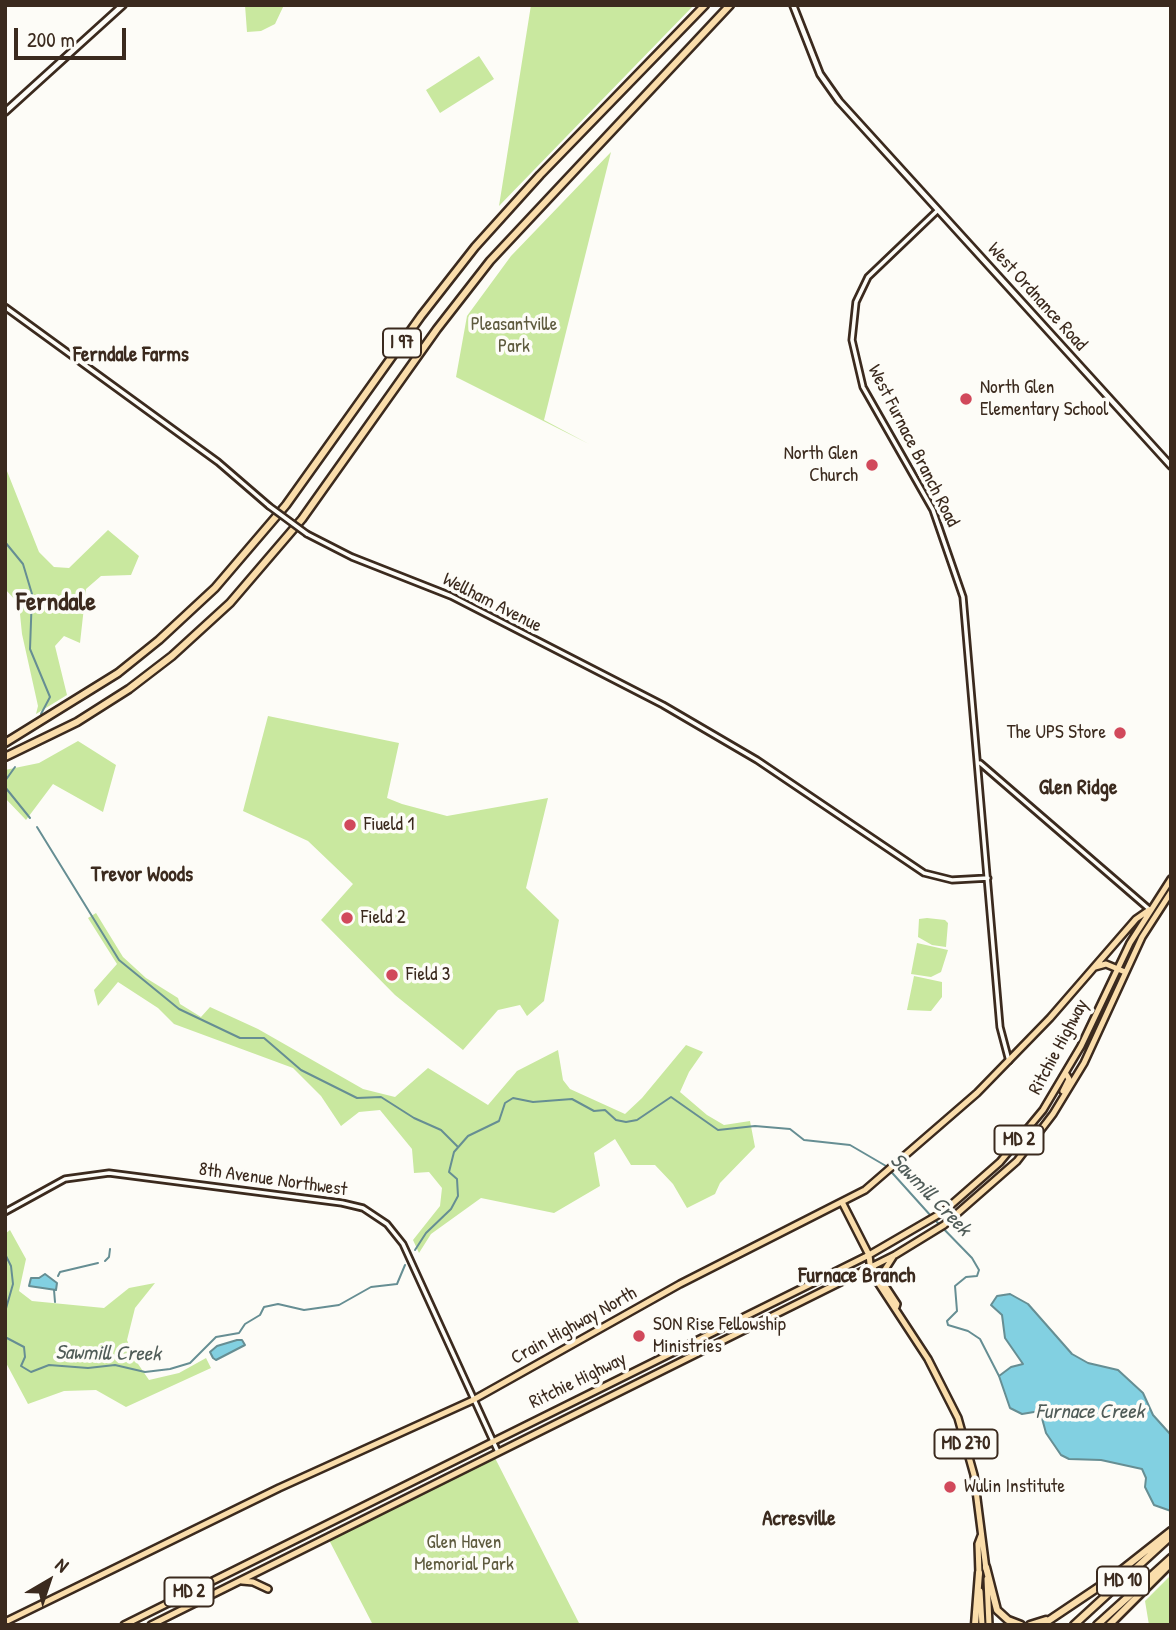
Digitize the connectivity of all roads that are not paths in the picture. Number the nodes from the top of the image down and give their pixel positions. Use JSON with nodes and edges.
{"nodes":[{"id":1,"x":123,"y":5,"type":"edge"},
{"id":2,"x":705,"y":5,"type":"edge"},
{"id":3,"x":732,"y":5,"type":"edge"},
{"id":4,"x":793,"y":5,"type":"edge"},
{"id":5,"x":5,"y":112,"type":"edge"},
{"id":6,"x":938,"y":210,"type":"junction"},
{"id":7,"x":5,"y":307,"type":"edge"},
{"id":8,"x":1171,"y":466,"type":"edge"},
{"id":9,"x":5,"y":742,"type":"edge"},
{"id":10,"x":5,"y":757,"type":"edge"},
{"id":11,"x":978,"y":761,"type":"junction"},
{"id":12,"x":988,"y":878,"type":"junction"},
{"id":13,"x":1171,"y":879,"type":"edge"},
{"id":14,"x":1171,"y":892,"type":"edge"},
{"id":15,"x":1149,"y":910,"type":"junction"},
{"id":16,"x":1155,"y":916,"type":"junction"},
{"id":17,"x":1095,"y":967,"type":"junction"},
{"id":18,"x":1117,"y":968,"type":"junction"},
{"id":19,"x":1125,"y":972,"type":"junction"},
{"id":20,"x":1081,"y":1046,"type":"junction"},
{"id":21,"x":1009,"y":1061,"type":"junction"},
{"id":22,"x":1066,"y":1074,"type":"junction"},
{"id":23,"x":1077,"y":1076,"type":"junction"},
{"id":24,"x":1063,"y":1098,"type":"junction"},
{"id":25,"x":842,"y":1202,"type":"junction"},
{"id":26,"x":5,"y":1212,"type":"edge"},
{"id":27,"x":869,"y":1255,"type":"junction"},
{"id":28,"x":895,"y":1255,"type":"junction"},
{"id":29,"x":872,"y":1266,"type":"junction"},
{"id":30,"x":892,"y":1297,"type":"junction"},
{"id":31,"x":896,"y":1307,"type":"junction"},
{"id":32,"x":473,"y":1400,"type":"junction"},
{"id":33,"x":493,"y":1441,"type":"junction"},
{"id":34,"x":498,"y":1452,"type":"junction"},
{"id":35,"x":1171,"y":1533,"type":"edge"},
{"id":36,"x":981,"y":1536,"type":"junction"},
{"id":37,"x":1171,"y":1560,"type":"edge"},
{"id":38,"x":986,"y":1567,"type":"junction"},
{"id":39,"x":979,"y":1573,"type":"junction"},
{"id":40,"x":239,"y":1581,"type":"junction"},
{"id":41,"x":268,"y":1589,"type":"dead end"},
{"id":42,"x":1051,"y":1618,"type":"junction"},
{"id":43,"x":5,"y":1622,"type":"edge"},
{"id":44,"x":124,"y":1625,"type":"edge"},
{"id":45,"x":151,"y":1625,"type":"edge"},
{"id":46,"x":975,"y":1625,"type":"edge"},
{"id":47,"x":982,"y":1625,"type":"edge"},
{"id":48,"x":989,"y":1625,"type":"edge"},
{"id":49,"x":1021,"y":1625,"type":"edge"},
{"id":50,"x":1030,"y":1625,"type":"edge"},
{"id":51,"x":1042,"y":1625,"type":"edge"},
{"id":52,"x":1074,"y":1625,"type":"edge"},
{"id":53,"x":1097,"y":1625,"type":"edge"},
{"id":54,"x":1109,"y":1625,"type":"edge"}],
"edges":[{"from":1,"to":5,"type":"main road"},
{"from":2,"to":9,"type":"highway","number":"I 97"},
{"from":3,"to":10,"type":"highway","number":"I 97"},
{"from":4,"to":6,"type":"main road"},
{"from":6,"to":8,"type":"main road","name":"West Ordnance Road"},
{"from":6,"to":11,"type":"street","name":"West Furnace Branch Road"},
{"from":7,"to":12,"type":"street","name":"Wellham Avenue","bridge":true},
{"from":11,"to":12,"type":"street","name":"West Furnace Branch Road"},
{"from":11,"to":15,"type":"street"},
{"from":12,"to":21,"type":"street","name":"West Furnace Branch Road"},
{"from":13,"to":15,"type":"main road","name":"Ritchie Highway","number":"MD 2"},
{"from":14,"to":16,"type":"main road","name":"Ritchie Highway","number":"MD 2"},
{"from":15,"to":16,"type":"street"},
{"from":15,"to":17,"type":"main road","name":"Crain Highway North"},
{"from":15,"to":18,"type":"main road","name":"Ritchie Highway","number":"MD 2"},
{"from":16,"to":19,"type":"main road","name":"Ritchie Highway","number":"MD 2"},
{"from":17,"to":18,"type":"main road"},
{"from":17,"to":21,"type":"main road","name":"Crain Highway North"},
{"from":18,"to":19,"type":"main road"},
{"from":18,"to":20,"type":"main road","name":"Ritchie Highway","number":"MD 2"},
{"from":19,"to":23,"type":"main road","name":"Ritchie Highway","number":"MD 2"},
{"from":20,"to":22,"type":"main road","name":"Ritchie Highway","number":"MD 2"},
{"from":20,"to":23,"type":"main road"},
{"from":21,"to":25,"type":"main road","name":"Crain Highway North"},
{"from":22,"to":24,"type":"main road"},
{"from":22,"to":27,"type":"main road","name":"Ritchie Highway","number":"MD 2"},
{"from":23,"to":24,"type":"main road","name":"Ritchie Highway","number":"MD 2"},
{"from":24,"to":28,"type":"main road","name":"Ritchie Highway","number":"MD 2"},
{"from":25,"to":27,"type":"main road","number":"MD 270"},
{"from":25,"to":32,"type":"main road","name":"Crain Highway North"},
{"from":26,"to":32,"type":"street","name":"8th Avenue Northwest"},
{"from":27,"to":29,"type":"main road","number":"MD 270"},
{"from":27,"to":33,"type":"main road","name":"Ritchie Highway","number":"MD 2"},
{"from":28,"to":29,"type":"main road","name":"Ritchie Highway","number":"MD 2"},
{"from":28,"to":30,"type":"main road"},
{"from":29,"to":30,"type":"main road","number":"MD 270"},
{"from":29,"to":31,"type":"main road","number":"MD 270"},
{"from":29,"to":34,"type":"main road","name":"Ritchie Highway","number":"MD 2"},
{"from":30,"to":31,"type":"main road","number":"MD 270"},
{"from":31,"to":36,"type":"main road","number":"MD 270"},
{"from":32,"to":33,"type":"street","name":"8th Avenue Northwest"},
{"from":32,"to":43,"type":"main road","name":"Crain Highway North"},
{"from":33,"to":34,"type":"street","name":"8th Avenue Northwest"},
{"from":33,"to":44,"type":"main road","name":"Ritchie Highway","number":"MD 2"},
{"from":34,"to":40,"type":"main road","name":"Ritchie Highway","number":"MD 2"},
{"from":35,"to":42,"type":"highway"},
{"from":35,"to":52,"type":"highway","number":"MD 10"},
{"from":36,"to":38,"type":"main road","number":"MD 270"},
{"from":36,"to":39,"type":"main road","number":"MD 270"},
{"from":37,"to":53,"type":"highway","number":"MD 10"},
{"from":37,"to":54,"type":"highway"},
{"from":38,"to":48,"type":"main road","number":"MD 270"},
{"from":38,"to":49,"type":"highway"},
{"from":39,"to":46,"type":"highway"},
{"from":39,"to":47,"type":"main road","number":"MD 270"},
{"from":40,"to":41,"type":"main road"},
{"from":40,"to":45,"type":"main road","name":"Ritchie Highway","number":"MD 2"},
{"from":42,"to":50,"type":"highway"},
{"from":42,"to":51,"type":"highway"}]}
